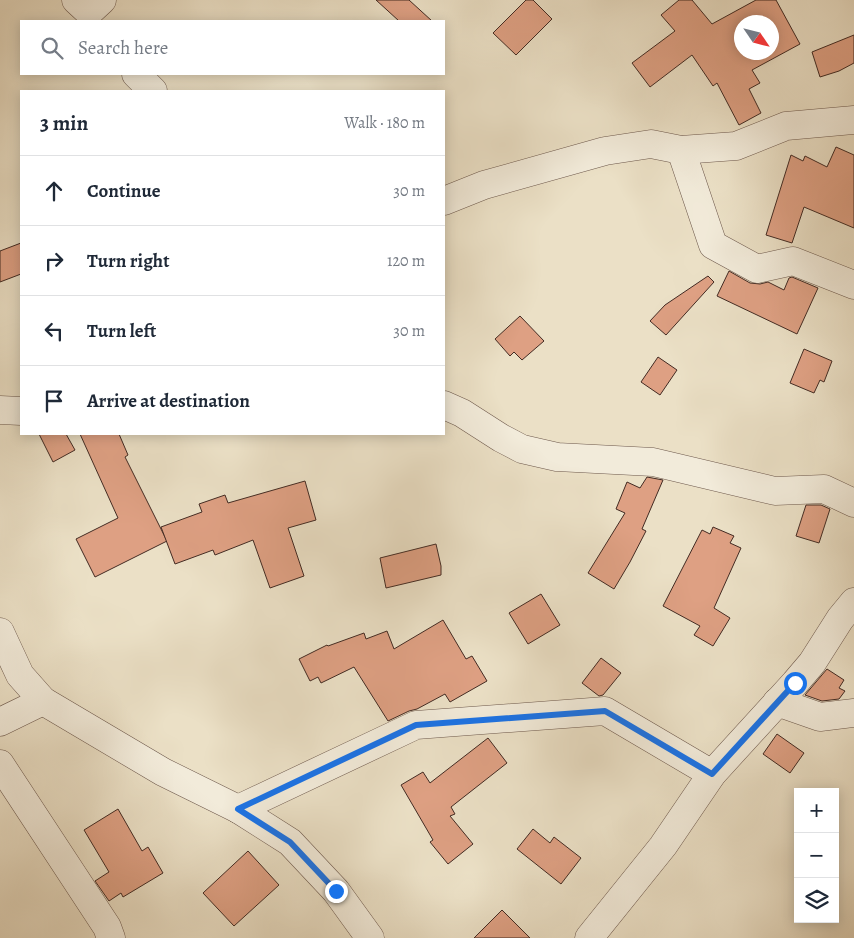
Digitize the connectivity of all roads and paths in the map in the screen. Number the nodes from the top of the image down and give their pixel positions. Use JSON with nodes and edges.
{"nodes":[{"id":1,"x":137,"y":75,"type":"edge"},
{"id":2,"x":152,"y":90,"type":"edge"},
{"id":3,"x":854,"y":120,"type":"edge"},
{"id":4,"x":680,"y":150,"type":"junction"},
{"id":5,"x":445,"y":202,"type":"edge"},
{"id":6,"x":854,"y":285,"type":"edge"},
{"id":7,"x":445,"y":405,"type":"edge"},
{"id":8,"x":0,"y":410,"type":"edge"},
{"id":9,"x":20,"y":411,"type":"edge"},
{"id":10,"x":854,"y":503,"type":"edge"},
{"id":11,"x":854,"y":602,"type":"edge"},
{"id":12,"x":0,"y":632,"type":"edge"},
{"id":13,"x":43,"y":701,"type":"junction"},
{"id":14,"x":778,"y":702,"type":"junction"},
{"id":15,"x":854,"y":713,"type":"edge"},
{"id":16,"x":0,"y":722,"type":"edge"},
{"id":17,"x":0,"y":764,"type":"edge"},
{"id":18,"x":712,"y":774,"type":"junction"},
{"id":19,"x":238,"y":809,"type":"junction"},
{"id":20,"x":111,"y":938,"type":"edge"},
{"id":21,"x":370,"y":938,"type":"edge"},
{"id":22,"x":589,"y":938,"type":"edge"}],
"edges":[{"from":1,"to":2,"type":"street"},
{"from":3,"to":4,"type":"street"},
{"from":4,"to":5,"type":"street"},
{"from":4,"to":6,"type":"street"},
{"from":7,"to":10,"type":"street"},
{"from":8,"to":9,"type":"street"},
{"from":11,"to":14,"type":"street"},
{"from":12,"to":13,"type":"street"},
{"from":13,"to":16,"type":"street"},
{"from":13,"to":19,"type":"street"},
{"from":14,"to":15,"type":"street"},
{"from":14,"to":18,"type":"street"},
{"from":17,"to":20,"type":"street"},
{"from":18,"to":19,"type":"street"},
{"from":18,"to":22,"type":"street"},
{"from":19,"to":21,"type":"street"}]}
